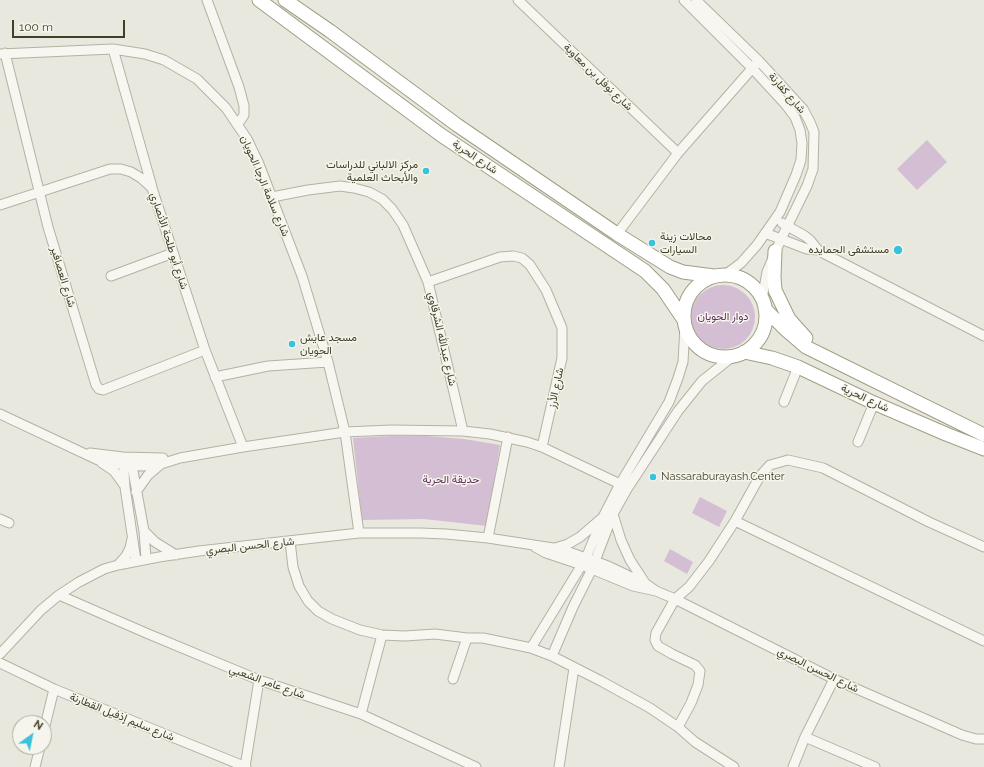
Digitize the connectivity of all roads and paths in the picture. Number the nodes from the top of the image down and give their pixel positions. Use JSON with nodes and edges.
{"nodes":[{"id":1,"x":206,"y":0,"type":"edge"},
{"id":2,"x":259,"y":0,"type":"edge"},
{"id":3,"x":286,"y":0,"type":"edge"},
{"id":4,"x":518,"y":0,"type":"edge"},
{"id":5,"x":684,"y":0,"type":"edge"},
{"id":6,"x":696,"y":0,"type":"edge"},
{"id":7,"x":112,"y":49,"type":"junction"},
{"id":8,"x":2,"y":53,"type":"edge"},
{"id":9,"x":755,"y":65,"type":"junction"},
{"id":10,"x":238,"y":124,"type":"junction"},
{"id":11,"x":678,"y":153,"type":"junction"},
{"id":12,"x":152,"y":188,"type":"junction"},
{"id":13,"x":39,"y":192,"type":"junction"},
{"id":14,"x":272,"y":198,"type":"junction"},
{"id":15,"x":0,"y":205,"type":"edge"},
{"id":16,"x":775,"y":219,"type":"junction"},
{"id":17,"x":787,"y":226,"type":"junction"},
{"id":18,"x":765,"y":233,"type":"junction"},
{"id":19,"x":617,"y":234,"type":"junction"},
{"id":20,"x":778,"y":245,"type":"junction"},
{"id":21,"x":818,"y":250,"type":"junction"},
{"id":22,"x":174,"y":253,"type":"junction"},
{"id":23,"x":111,"y":276,"type":"dead end"},
{"id":24,"x":720,"y":276,"type":"junction"},
{"id":25,"x":428,"y":282,"type":"junction"},
{"id":26,"x":764,"y":304,"type":"junction"},
{"id":27,"x":685,"y":323,"type":"junction"},
{"id":28,"x":562,"y":328,"type":"joint"},
{"id":29,"x":984,"y":336,"type":"edge"},
{"id":30,"x":205,"y":350,"type":"junction"},
{"id":31,"x":738,"y":355,"type":"junction"},
{"id":32,"x":833,"y":361,"type":"junction"},
{"id":33,"x":328,"y":362,"type":"junction"},
{"id":34,"x":798,"y":367,"type":"junction"},
{"id":35,"x":215,"y":376,"type":"junction"},
{"id":36,"x":784,"y":402,"type":"dead end"},
{"id":37,"x":874,"y":403,"type":"junction"},
{"id":38,"x":0,"y":414,"type":"edge"},
{"id":39,"x":463,"y":431,"type":"junction"},
{"id":40,"x":345,"y":432,"type":"junction"},
{"id":41,"x":508,"y":438,"type":"junction"},
{"id":42,"x":982,"y":440,"type":"edge"},
{"id":43,"x":858,"y":442,"type":"dead end"},
{"id":44,"x":243,"y":447,"type":"junction"},
{"id":45,"x":542,"y":447,"type":"junction"},
{"id":46,"x":77,"y":451,"type":"junction"},
{"id":47,"x":180,"y":458,"type":"junction"},
{"id":48,"x":98,"y":460,"type":"junction"},
{"id":49,"x":127,"y":461,"type":"junction"},
{"id":50,"x":161,"y":464,"type":"junction"},
{"id":51,"x":620,"y":484,"type":"junction"},
{"id":52,"x":126,"y":487,"type":"junction"},
{"id":53,"x":136,"y":492,"type":"junction"},
{"id":54,"x":613,"y":514,"type":"junction"},
{"id":55,"x":603,"y":517,"type":"junction"},
{"id":56,"x":0,"y":519,"type":"edge"},
{"id":57,"x":735,"y":521,"type":"junction"},
{"id":58,"x":9,"y":523,"type":"dead end"},
{"id":59,"x":144,"y":531,"type":"junction"},
{"id":60,"x":360,"y":533,"type":"junction"},
{"id":61,"x":133,"y":536,"type":"junction"},
{"id":62,"x":488,"y":538,"type":"junction"},
{"id":63,"x":290,"y":541,"type":"junction"},
{"id":64,"x":532,"y":546,"type":"junction"},
{"id":65,"x":984,"y":547,"type":"edge"},
{"id":66,"x":553,"y":548,"type":"junction"},
{"id":67,"x":176,"y":555,"type":"junction"},
{"id":68,"x":146,"y":559,"type":"junction"},
{"id":69,"x":136,"y":561,"type":"junction"},
{"id":70,"x":589,"y":563,"type":"junction"},
{"id":71,"x":118,"y":565,"type":"junction"},
{"id":72,"x":646,"y":584,"type":"junction"},
{"id":73,"x":656,"y":591,"type":"junction"},
{"id":74,"x":59,"y":595,"type":"junction"},
{"id":75,"x":675,"y":599,"type":"junction"},
{"id":76,"x":382,"y":635,"type":"junction"},
{"id":77,"x":467,"y":638,"type":"junction"},
{"id":78,"x":984,"y":640,"type":"edge"},
{"id":79,"x":532,"y":648,"type":"junction"},
{"id":80,"x":0,"y":654,"type":"edge"},
{"id":81,"x":552,"y":656,"type":"junction"},
{"id":82,"x":0,"y":663,"type":"edge"},
{"id":83,"x":574,"y":668,"type":"junction"},
{"id":84,"x":834,"y":678,"type":"junction"},
{"id":85,"x":453,"y":679,"type":"dead end"},
{"id":86,"x":259,"y":680,"type":"junction"},
{"id":87,"x":54,"y":689,"type":"junction"},
{"id":88,"x":361,"y":714,"type":"junction"},
{"id":89,"x":48,"y":715,"type":"edge"},
{"id":90,"x":678,"y":727,"type":"junction"},
{"id":91,"x":805,"y":736,"type":"junction"},
{"id":92,"x":984,"y":739,"type":"edge"},
{"id":93,"x":38,"y":755,"type":"edge"},
{"id":94,"x":35,"y":767,"type":"edge"},
{"id":95,"x":245,"y":767,"type":"edge"},
{"id":96,"x":476,"y":767,"type":"edge"},
{"id":97,"x":559,"y":767,"type":"edge"},
{"id":98,"x":734,"y":767,"type":"edge"},
{"id":99,"x":793,"y":767,"type":"edge"},
{"id":100,"x":875,"y":767,"type":"edge"}],
"edges":[{"from":1,"to":10,"type":"street"},
{"from":2,"to":27,"type":"highway","name":"شارع الحرية"},
{"from":3,"to":19,"type":"highway","name":"شارع الحرية"},
{"from":4,"to":11,"type":"street","name":"شارع نوفل بن معاوية"},
{"from":5,"to":9,"type":"street","name":"شارع كفارنة"},
{"from":6,"to":9,"type":"street","name":"شارع كفارنة"},
{"from":7,"to":8,"type":"street","name":"شارع سلامة الرجا الحويان"},
{"from":7,"to":10,"type":"street","name":"شارع سلامة الرجا الحويان"},
{"from":7,"to":12,"type":"street"},
{"from":8,"to":13,"type":"street","name":"شارع العصافير"},
{"from":9,"to":11,"type":"street"},
{"from":9,"to":16,"type":"street","name":"شارع كفارنة"},
{"from":9,"to":17,"type":"street","name":"شارع كفارنة"},
{"from":10,"to":14,"type":"street","name":"شارع سلامة الرجا الحويان"},
{"from":11,"to":19,"type":"street"},
{"from":12,"to":13,"type":"street","name":"شارع أبو طلحة الأنصاري"},
{"from":12,"to":22,"type":"street","name":"شارع أبو طلحة الأنصاري"},
{"from":13,"to":15,"type":"street","name":"شارع أبو طلحة الأنصاري"},
{"from":13,"to":30,"type":"street","name":"شارع العصافير"},
{"from":14,"to":25,"type":"street"},
{"from":14,"to":33,"type":"street","name":"شارع سلامة الرجا الحويان"},
{"from":16,"to":17,"type":"street"},
{"from":16,"to":18,"type":"street","name":"شارع كفارنة"},
{"from":17,"to":20,"type":"street","name":"شارع كفارنة"},
{"from":17,"to":21,"type":"street"},
{"from":18,"to":20,"type":"street"},
{"from":18,"to":24,"type":"street","name":"شارع كفارنة"},
{"from":19,"to":24,"type":"highway","name":"شارع الحرية"},
{"from":20,"to":21,"type":"street"},
{"from":20,"to":26,"type":"street","name":"شارع كفارنة"},
{"from":20,"to":32,"type":"highway"},
{"from":21,"to":29,"type":"street"},
{"from":22,"to":23,"type":"street"},
{"from":22,"to":30,"type":"street","name":"شارع أبو طلحة الأنصاري"},
{"from":24,"to":26,"type":"highway"},
{"from":24,"to":27,"type":"highway"},
{"from":25,"to":28,"type":"street","name":"شارع عبدالله الشرقاوي"},
{"from":25,"to":39,"type":"street","name":"شارع عبدالله الشرقاوي"},
{"from":26,"to":31,"type":"highway"},
{"from":26,"to":32,"type":"highway","name":"شارع الحرية"},
{"from":27,"to":31,"type":"highway"},
{"from":27,"to":51,"type":"street"},
{"from":28,"to":45,"type":"street","name":"شارع الأرز"},
{"from":30,"to":35,"type":"street","name":"شارع أبو طلحة الأنصاري"},
{"from":31,"to":34,"type":"highway","name":"شارع الحرية"},
{"from":31,"to":54,"type":"street"},
{"from":32,"to":42,"type":"highway","name":"شارع الحرية"},
{"from":33,"to":35,"type":"street"},
{"from":33,"to":40,"type":"street","name":"شارع سلامة الرجا الحويان"},
{"from":34,"to":36,"type":"street"},
{"from":34,"to":37,"type":"highway","name":"شارع الحرية"},
{"from":35,"to":44,"type":"street","name":"شارع أبو طلحة الأنصاري"},
{"from":37,"to":42,"type":"highway","name":"شارع الحرية"},
{"from":37,"to":43,"type":"street"},
{"from":38,"to":46,"type":"street"},
{"from":39,"to":40,"type":"street"},
{"from":39,"to":41,"type":"street"},
{"from":40,"to":44,"type":"street"},
{"from":40,"to":60,"type":"street","name":"شارع سلامة الرجا الحويان"},
{"from":41,"to":45,"type":"street"},
{"from":41,"to":62,"type":"street"},
{"from":44,"to":47,"type":"street"},
{"from":45,"to":51,"type":"street"},
{"from":46,"to":48,"type":"street"},
{"from":46,"to":49,"type":"street"},
{"from":47,"to":49,"type":"street"},
{"from":47,"to":50,"type":"street"},
{"from":48,"to":49,"type":"street"},
{"from":48,"to":52,"type":"street"},
{"from":49,"to":50,"type":"street"},
{"from":49,"to":52,"type":"street"},
{"from":49,"to":53,"type":"street"},
{"from":50,"to":53,"type":"street"},
{"from":51,"to":55,"type":"street"},
{"from":52,"to":61,"type":"street"},
{"from":53,"to":59,"type":"street"},
{"from":54,"to":70,"type":"street"},
{"from":54,"to":72,"type":"street"},
{"from":55,"to":66,"type":"street"},
{"from":55,"to":70,"type":"street"},
{"from":56,"to":58,"type":"street"},
{"from":57,"to":65,"type":"street"},
{"from":57,"to":75,"type":"street"},
{"from":57,"to":78,"type":"street"},
{"from":59,"to":67,"type":"street"},
{"from":59,"to":68,"type":"street"},
{"from":60,"to":62,"type":"street","name":"شارع الحسن البصري"},
{"from":60,"to":63,"type":"street","name":"شارع الحسن البصري"},
{"from":61,"to":69,"type":"street"},
{"from":61,"to":71,"type":"street"},
{"from":62,"to":64,"type":"street","name":"شارع الحسن البصري"},
{"from":63,"to":67,"type":"street","name":"شارع الحسن البصري"},
{"from":63,"to":76,"type":"street"},
{"from":64,"to":66,"type":"street","name":"شارع الحسن البصري"},
{"from":64,"to":70,"type":"street","name":"شارع الحسن البصري"},
{"from":66,"to":70,"type":"street","name":"شارع الحسن البصري"},
{"from":67,"to":68,"type":"street","name":"شارع الحسن البصري"},
{"from":68,"to":69,"type":"street","name":"شارع الحسن البصري"},
{"from":69,"to":71,"type":"street","name":"شارع الحسن البصري"},
{"from":70,"to":72,"type":"street","name":"شارع الحسن البصري"},
{"from":70,"to":73,"type":"street","name":"شارع الحسن البصري"},
{"from":70,"to":79,"type":"street"},
{"from":70,"to":81,"type":"street"},
{"from":71,"to":74,"type":"street","name":"شارع الحسن البصري"},
{"from":72,"to":73,"type":"street","name":"شارع الحسن البصري"},
{"from":73,"to":75,"type":"street","name":"شارع الحسن البصري"},
{"from":74,"to":80,"type":"street","name":"شارع الحسن البصري"},
{"from":74,"to":86,"type":"street","name":"شارع عامر الشعبي"},
{"from":75,"to":84,"type":"street","name":"شارع الحسن البصري"},
{"from":75,"to":90,"type":"street"},
{"from":76,"to":77,"type":"street"},
{"from":76,"to":88,"type":"street"},
{"from":77,"to":79,"type":"street"},
{"from":77,"to":85,"type":"street"},
{"from":79,"to":81,"type":"street"},
{"from":81,"to":83,"type":"street"},
{"from":82,"to":87,"type":"street","name":"شارع سليم إذفيل القطارنة"},
{"from":83,"to":90,"type":"street"},
{"from":83,"to":97,"type":"street"},
{"from":84,"to":91,"type":"street"},
{"from":84,"to":92,"type":"street","name":"شارع الحسن البصري"},
{"from":86,"to":88,"type":"street","name":"شارع عامر الشعبي"},
{"from":86,"to":95,"type":"street"},
{"from":87,"to":89,"type":"street"},
{"from":87,"to":95,"type":"street","name":"شارع سليم إذفيل القطارنة"},
{"from":88,"to":96,"type":"street","name":"شارع عامر الشعبي"},
{"from":90,"to":98,"type":"street"},
{"from":91,"to":99,"type":"street"},
{"from":91,"to":100,"type":"street"},
{"from":93,"to":94,"type":"street"}]}
